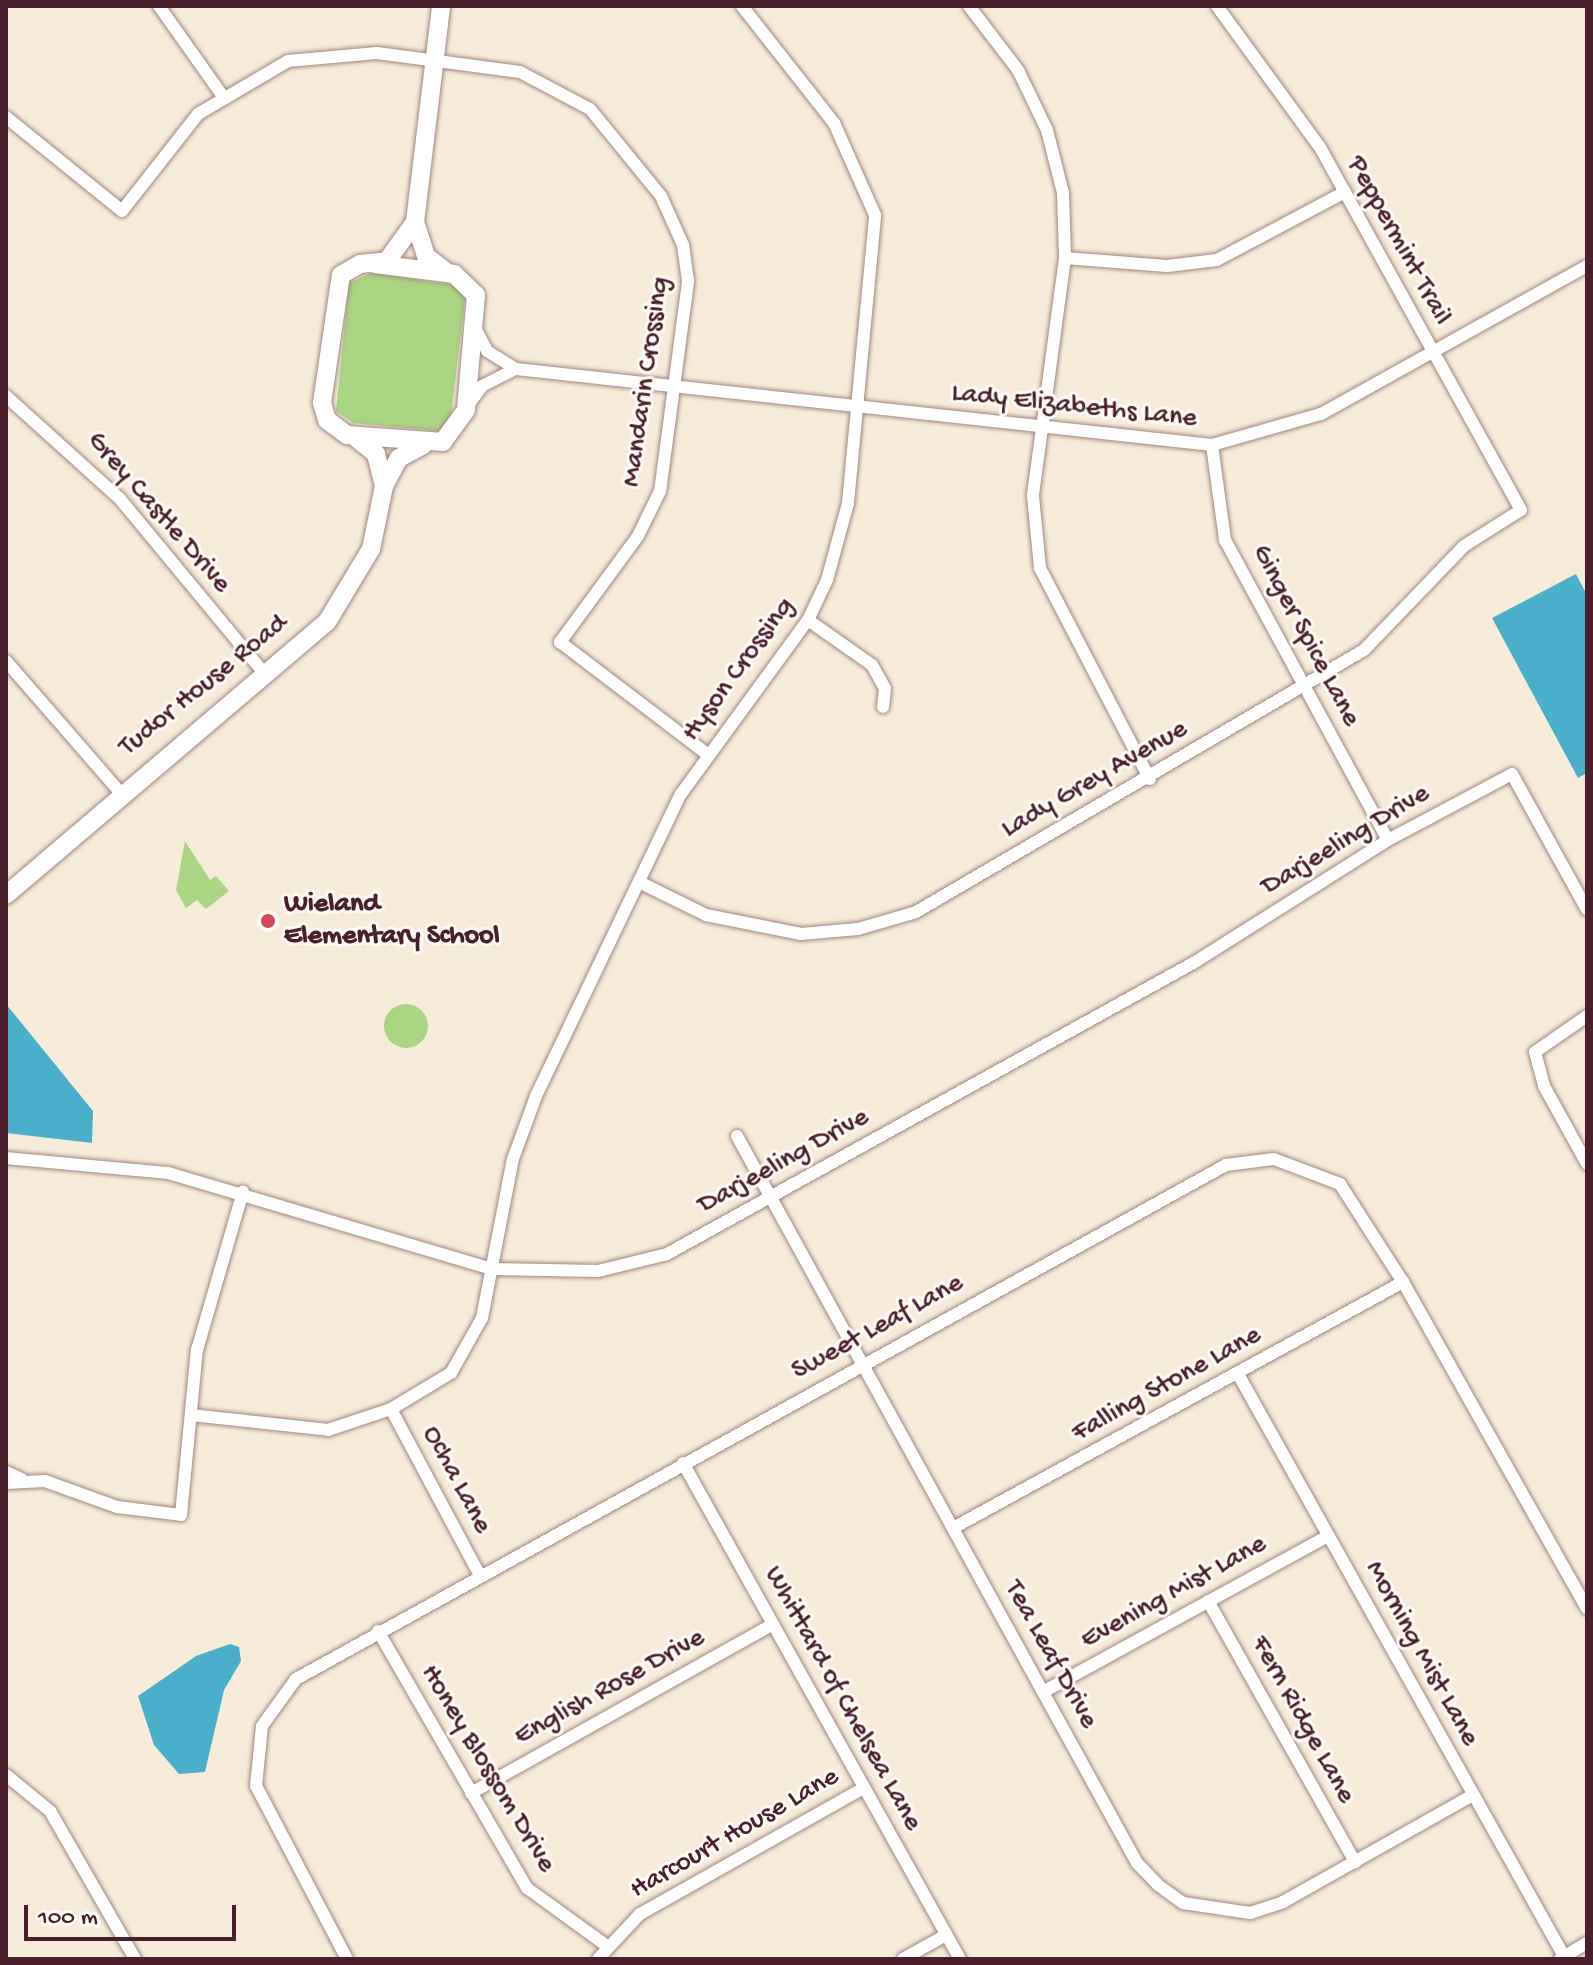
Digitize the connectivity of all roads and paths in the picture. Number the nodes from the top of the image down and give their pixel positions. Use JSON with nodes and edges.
{"nodes":[{"id":1,"x":159,"y":6,"type":"edge"},
{"id":2,"x":441,"y":6,"type":"edge"},
{"id":3,"x":742,"y":6,"type":"edge"},
{"id":4,"x":969,"y":6,"type":"edge"},
{"id":5,"x":1217,"y":6,"type":"edge"},
{"id":6,"x":434,"y":61,"type":"junction"},
{"id":7,"x":222,"y":95,"type":"junction"},
{"id":8,"x":6,"y":117,"type":"edge"},
{"id":9,"x":1345,"y":192,"type":"junction"},
{"id":10,"x":415,"y":222,"type":"junction"},
{"id":11,"x":1065,"y":258,"type":"junction"},
{"id":12,"x":375,"y":264,"type":"junction"},
{"id":13,"x":1587,"y":266,"type":"edge"},
{"id":14,"x":448,"y":273,"type":"junction"},
{"id":15,"x":475,"y":328,"type":"junction"},
{"id":16,"x":1433,"y":354,"type":"junction"},
{"id":17,"x":516,"y":369,"type":"junction"},
{"id":18,"x":677,"y":386,"type":"junction"},
{"id":19,"x":6,"y":396,"type":"edge"},
{"id":20,"x":859,"y":407,"type":"junction"},
{"id":21,"x":466,"y":410,"type":"junction"},
{"id":22,"x":1041,"y":429,"type":"junction"},
{"id":23,"x":353,"y":436,"type":"junction"},
{"id":24,"x":423,"y":445,"type":"junction"},
{"id":25,"x":1212,"y":445,"type":"junction"},
{"id":26,"x":384,"y":486,"type":"junction"},
{"id":27,"x":1521,"y":510,"type":"joint"},
{"id":28,"x":808,"y":620,"type":"junction"},
{"id":29,"x":6,"y":661,"type":"edge"},
{"id":30,"x":264,"y":673,"type":"junction"},
{"id":31,"x":1302,"y":683,"type":"junction"},
{"id":32,"x":883,"y":707,"type":"dead end"},
{"id":33,"x":707,"y":754,"type":"junction"},
{"id":34,"x":1150,"y":779,"type":"junction"},
{"id":35,"x":120,"y":792,"type":"junction"},
{"id":36,"x":1388,"y":840,"type":"junction"},
{"id":37,"x":639,"y":882,"type":"junction"},
{"id":38,"x":6,"y":895,"type":"edge"},
{"id":39,"x":1587,"y":910,"type":"edge"},
{"id":40,"x":1587,"y":1016,"type":"edge"},
{"id":41,"x":737,"y":1136,"type":"dead end"},
{"id":42,"x":6,"y":1158,"type":"edge"},
{"id":43,"x":1587,"y":1164,"type":"edge"},
{"id":44,"x":243,"y":1192,"type":"junction"},
{"id":45,"x":770,"y":1197,"type":"junction"},
{"id":46,"x":493,"y":1269,"type":"junction"},
{"id":47,"x":1403,"y":1282,"type":"junction"},
{"id":48,"x":862,"y":1364,"type":"junction"},
{"id":49,"x":1238,"y":1374,"type":"junction"},
{"id":50,"x":391,"y":1409,"type":"junction"},
{"id":51,"x":191,"y":1415,"type":"junction"},
{"id":52,"x":683,"y":1463,"type":"junction"},
{"id":53,"x":6,"y":1472,"type":"edge"},
{"id":54,"x":22,"y":1479,"type":"junction"},
{"id":55,"x":6,"y":1483,"type":"edge"},
{"id":56,"x":953,"y":1528,"type":"junction"},
{"id":57,"x":1328,"y":1536,"type":"junction"},
{"id":58,"x":479,"y":1574,"type":"junction"},
{"id":59,"x":1581,"y":1584,"type":"edge"},
{"id":60,"x":1208,"y":1601,"type":"junction"},
{"id":61,"x":1587,"y":1609,"type":"edge"},
{"id":62,"x":772,"y":1625,"type":"junction"},
{"id":63,"x":378,"y":1631,"type":"junction"},
{"id":64,"x":1043,"y":1692,"type":"junction"},
{"id":65,"x":6,"y":1775,"type":"edge"},
{"id":66,"x":864,"y":1788,"type":"junction"},
{"id":67,"x":471,"y":1793,"type":"junction"},
{"id":68,"x":1473,"y":1795,"type":"junction"},
{"id":69,"x":1355,"y":1862,"type":"junction"},
{"id":70,"x":946,"y":1935,"type":"junction"},
{"id":71,"x":1587,"y":1943,"type":"edge"},
{"id":72,"x":607,"y":1946,"type":"junction"},
{"id":73,"x":1562,"y":1958,"type":"edge"},
{"id":74,"x":135,"y":1959,"type":"edge"},
{"id":75,"x":347,"y":1959,"type":"edge"},
{"id":76,"x":598,"y":1959,"type":"edge"},
{"id":77,"x":903,"y":1959,"type":"edge"},
{"id":78,"x":960,"y":1959,"type":"edge"}],
"edges":[{"from":1,"to":7,"type":"street"},
{"from":2,"to":6,"type":"street","name":"Tudor House Road"},
{"from":3,"to":20,"type":"street","name":"Hyson Crossing"},
{"from":4,"to":11,"type":"street"},
{"from":5,"to":9,"type":"street","name":"Peppermint Trail"},
{"from":6,"to":7,"type":"street","name":"Mandarin Crossing"},
{"from":6,"to":10,"type":"street","name":"Tudor House Road"},
{"from":6,"to":18,"type":"street","name":"Mandarin Crossing"},
{"from":7,"to":8,"type":"street","name":"Mandarin Crossing"},
{"from":9,"to":11,"type":"street"},
{"from":9,"to":16,"type":"street","name":"Peppermint Trail"},
{"from":10,"to":12,"type":"street","name":"Tudor House Road"},
{"from":10,"to":14,"type":"street","name":"Tudor House Road"},
{"from":11,"to":22,"type":"street"},
{"from":12,"to":14,"type":"street"},
{"from":12,"to":23,"type":"street","name":"Tudor House Road"},
{"from":13,"to":16,"type":"street","name":"Lady Elizabeths Lane"},
{"from":14,"to":15,"type":"street","name":"Tudor House Road"},
{"from":15,"to":17,"type":"street"},
{"from":15,"to":21,"type":"street","name":"Tudor House Road"},
{"from":16,"to":25,"type":"street","name":"Lady Elizabeths Lane"},
{"from":16,"to":27,"type":"street","name":"Peppermint Trail"},
{"from":17,"to":18,"type":"street","name":"Lady Elizabeths Lane"},
{"from":17,"to":21,"type":"street"},
{"from":18,"to":20,"type":"street","name":"Lady Elizabeths Lane"},
{"from":18,"to":33,"type":"street","name":"Mandarin Crossing"},
{"from":19,"to":30,"type":"street","name":"Grey Castle Drive"},
{"from":20,"to":22,"type":"street","name":"Lady Elizabeths Lane"},
{"from":20,"to":28,"type":"street","name":"Hyson Crossing"},
{"from":21,"to":24,"type":"street","name":"Tudor House Road"},
{"from":22,"to":25,"type":"street","name":"Lady Elizabeths Lane"},
{"from":22,"to":34,"type":"street"},
{"from":23,"to":24,"type":"street"},
{"from":23,"to":26,"type":"street","name":"Tudor House Road"},
{"from":24,"to":26,"type":"street","name":"Tudor House Road"},
{"from":25,"to":31,"type":"street","name":"Ginger Spice Lane"},
{"from":26,"to":30,"type":"street","name":"Tudor House Road"},
{"from":27,"to":31,"type":"street","name":"Lady Grey Avenue"},
{"from":28,"to":32,"type":"street"},
{"from":28,"to":33,"type":"street","name":"Hyson Crossing"},
{"from":29,"to":35,"type":"street"},
{"from":30,"to":35,"type":"street","name":"Tudor House Road"},
{"from":31,"to":34,"type":"street","name":"Lady Grey Avenue"},
{"from":31,"to":36,"type":"street","name":"Ginger Spice Lane"},
{"from":33,"to":37,"type":"street","name":"Hyson Crossing"},
{"from":34,"to":37,"type":"street","name":"Lady Grey Avenue"},
{"from":35,"to":38,"type":"street","name":"Tudor House Road"},
{"from":36,"to":39,"type":"street","name":"Darjeeling Drive"},
{"from":36,"to":45,"type":"street","name":"Darjeeling Drive"},
{"from":37,"to":46,"type":"street","name":"Hyson Crossing"},
{"from":40,"to":43,"type":"street"},
{"from":41,"to":45,"type":"street","name":"Tea Leaf Drive"},
{"from":42,"to":44,"type":"street","name":"Darjeeling Drive"},
{"from":44,"to":46,"type":"street","name":"Darjeeling Drive"},
{"from":44,"to":51,"type":"street"},
{"from":45,"to":46,"type":"street","name":"Darjeeling Drive"},
{"from":45,"to":48,"type":"street","name":"Tea Leaf Drive"},
{"from":46,"to":50,"type":"street","name":"Hyson Crossing"},
{"from":47,"to":48,"type":"street","name":"Sweet Leaf Lane"},
{"from":47,"to":49,"type":"street","name":"Falling Stone Lane"},
{"from":47,"to":59,"type":"street","name":"Sweet Leaf Lane"},
{"from":48,"to":52,"type":"street","name":"Sweet Leaf Lane"},
{"from":48,"to":56,"type":"street","name":"Tea Leaf Drive"},
{"from":49,"to":56,"type":"street","name":"Falling Stone Lane"},
{"from":49,"to":57,"type":"street","name":"Morning Mist Lane"},
{"from":50,"to":51,"type":"street","name":"Hyson Crossing"},
{"from":50,"to":58,"type":"street","name":"Ocha Lane"},
{"from":51,"to":54,"type":"street"},
{"from":52,"to":58,"type":"street","name":"Sweet Leaf Lane"},
{"from":52,"to":62,"type":"street","name":"Whittard of Chelsea Lane"},
{"from":53,"to":54,"type":"street"},
{"from":54,"to":55,"type":"street"},
{"from":56,"to":64,"type":"street","name":"Tea Leaf Drive"},
{"from":57,"to":60,"type":"street","name":"Evening Mist Lane"},
{"from":57,"to":68,"type":"street","name":"Morning Mist Lane"},
{"from":58,"to":63,"type":"street","name":"Sweet Leaf Lane"},
{"from":59,"to":61,"type":"street","name":"Sweet Leaf Lane"},
{"from":60,"to":64,"type":"street","name":"Evening Mist Lane"},
{"from":60,"to":69,"type":"street","name":"Fern Ridge Lane"},
{"from":62,"to":66,"type":"street","name":"Whittard of Chelsea Lane"},
{"from":62,"to":67,"type":"street","name":"English Rose Drive"},
{"from":63,"to":67,"type":"street","name":"Honey Blossom Drive"},
{"from":63,"to":75,"type":"street","name":"Sweet Leaf Lane"},
{"from":64,"to":69,"type":"street","name":"Tea Leaf Drive"},
{"from":65,"to":74,"type":"street"},
{"from":66,"to":70,"type":"street","name":"Whittard of Chelsea Lane"},
{"from":66,"to":72,"type":"street","name":"Harcourt House Lane"},
{"from":67,"to":72,"type":"street","name":"Honey Blossom Drive"},
{"from":68,"to":69,"type":"street","name":"Tea Leaf Drive"},
{"from":68,"to":73,"type":"street","name":"Morning Mist Lane"},
{"from":70,"to":77,"type":"street"},
{"from":70,"to":78,"type":"street","name":"Whittard of Chelsea Lane"},
{"from":71,"to":73,"type":"street"},
{"from":72,"to":76,"type":"street","name":"Harcourt House Lane"}]}
